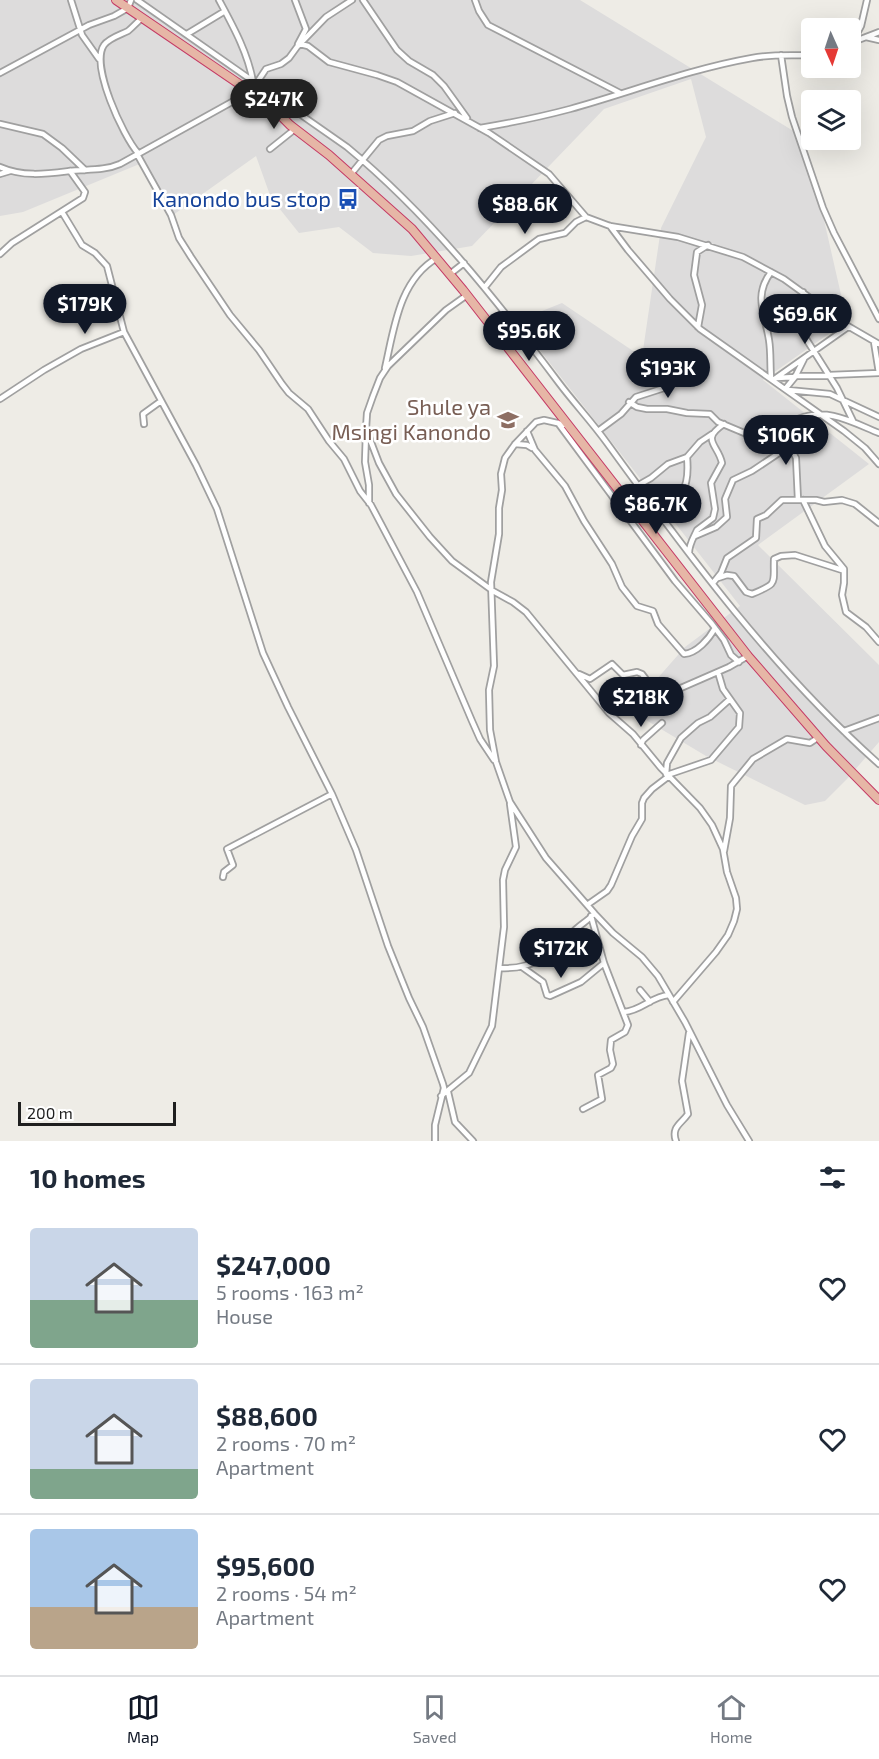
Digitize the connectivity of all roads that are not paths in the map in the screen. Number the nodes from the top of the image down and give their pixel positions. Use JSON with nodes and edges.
{"nodes":[{"id":1,"x":71,"y":0,"type":"edge"},
{"id":2,"x":116,"y":0,"type":"edge"},
{"id":3,"x":137,"y":0,"type":"edge"},
{"id":4,"x":219,"y":0,"type":"edge"},
{"id":5,"x":294,"y":0,"type":"edge"},
{"id":6,"x":352,"y":0,"type":"edge"},
{"id":7,"x":363,"y":0,"type":"edge"},
{"id":8,"x":475,"y":0,"type":"edge"},
{"id":9,"x":867,"y":0,"type":"edge"},
{"id":10,"x":129,"y":4,"type":"edge"},
{"id":11,"x":225,"y":11,"type":"junction"},
{"id":12,"x":142,"y":18,"type":"junction"},
{"id":13,"x":861,"y":26,"type":"edge"},
{"id":14,"x":80,"y":30,"type":"junction"},
{"id":15,"x":879,"y":32,"type":"edge"},
{"id":16,"x":187,"y":34,"type":"junction"},
{"id":17,"x":867,"y":37,"type":"junction"},
{"id":18,"x":861,"y":39,"type":"edge"},
{"id":19,"x":879,"y":40,"type":"edge"},
{"id":20,"x":299,"y":45,"type":"junction"},
{"id":21,"x":781,"y":55,"type":"junction"},
{"id":22,"x":801,"y":55,"type":"edge"},
{"id":23,"x":100,"y":60,"type":"junction"},
{"id":24,"x":0,"y":73,"type":"edge"},
{"id":25,"x":255,"y":83,"type":"junction"},
{"id":26,"x":247,"y":90,"type":"junction"},
{"id":27,"x":621,"y":93,"type":"junction"},
{"id":28,"x":455,"y":113,"type":"junction"},
{"id":29,"x":468,"y":121,"type":"junction"},
{"id":30,"x":0,"y":124,"type":"edge"},
{"id":31,"x":480,"y":128,"type":"junction"},
{"id":32,"x":295,"y":129,"type":"junction"},
{"id":33,"x":270,"y":149,"type":"dead end"},
{"id":34,"x":138,"y":154,"type":"junction"},
{"id":35,"x":363,"y":160,"type":"junction"},
{"id":36,"x":0,"y":167,"type":"edge"},
{"id":37,"x":85,"y":170,"type":"junction"},
{"id":38,"x":10,"y":171,"type":"junction"},
{"id":39,"x":69,"y":171,"type":"junction"},
{"id":40,"x":0,"y":174,"type":"edge"},
{"id":41,"x":351,"y":174,"type":"junction"},
{"id":42,"x":62,"y":212,"type":"junction"},
{"id":43,"x":586,"y":217,"type":"junction"},
{"id":44,"x":610,"y":226,"type":"junction"},
{"id":45,"x":708,"y":245,"type":"junction"},
{"id":46,"x":0,"y":254,"type":"edge"},
{"id":47,"x":437,"y":258,"type":"junction"},
{"id":48,"x":464,"y":263,"type":"junction"},
{"id":49,"x":771,"y":272,"type":"junction"},
{"id":50,"x":450,"y":274,"type":"junction"},
{"id":51,"x":484,"y":286,"type":"junction"},
{"id":52,"x":802,"y":292,"type":"junction"},
{"id":53,"x":467,"y":295,"type":"junction"},
{"id":54,"x":879,"y":320,"type":"edge"},
{"id":55,"x":698,"y":327,"type":"junction"},
{"id":56,"x":848,"y":327,"type":"junction"},
{"id":57,"x":124,"y":332,"type":"junction"},
{"id":58,"x":546,"y":334,"type":"dead end"},
{"id":59,"x":877,"y":343,"type":"edge"},
{"id":60,"x":531,"y":346,"type":"junction"},
{"id":61,"x":813,"y":352,"type":"junction"},
{"id":62,"x":703,"y":358,"type":"dead end"},
{"id":63,"x":804,"y":359,"type":"junction"},
{"id":64,"x":384,"y":370,"type":"junction"},
{"id":65,"x":879,"y":373,"type":"edge"},
{"id":66,"x":829,"y":375,"type":"junction"},
{"id":67,"x":795,"y":377,"type":"junction"},
{"id":68,"x":773,"y":379,"type":"junction"},
{"id":69,"x":787,"y":389,"type":"junction"},
{"id":70,"x":0,"y":399,"type":"edge"},
{"id":71,"x":842,"y":399,"type":"junction"},
{"id":72,"x":161,"y":401,"type":"junction"},
{"id":73,"x":629,"y":402,"type":"junction"},
{"id":74,"x":819,"y":414,"type":"junction"},
{"id":75,"x":879,"y":417,"type":"edge"},
{"id":76,"x":853,"y":421,"type":"junction"},
{"id":77,"x":558,"y":423,"type":"junction"},
{"id":78,"x":144,"y":424,"type":"dead end"},
{"id":79,"x":724,"y":424,"type":"junction"},
{"id":80,"x":568,"y":425,"type":"junction"},
{"id":81,"x":366,"y":429,"type":"junction"},
{"id":82,"x":527,"y":431,"type":"junction"},
{"id":83,"x":598,"y":431,"type":"junction"},
{"id":84,"x":879,"y":433,"type":"edge"},
{"id":85,"x":712,"y":434,"type":"junction"},
{"id":86,"x":764,"y":440,"type":"junction"},
{"id":87,"x":515,"y":444,"type":"junction"},
{"id":88,"x":788,"y":447,"type":"junction"},
{"id":89,"x":535,"y":450,"type":"junction"},
{"id":90,"x":687,"y":458,"type":"junction"},
{"id":91,"x":879,"y":464,"type":"edge"},
{"id":92,"x":637,"y":486,"type":"junction"},
{"id":93,"x":800,"y":500,"type":"junction"},
{"id":94,"x":369,"y":503,"type":"junction"},
{"id":95,"x":663,"y":518,"type":"junction"},
{"id":96,"x":879,"y":523,"type":"edge"},
{"id":97,"x":695,"y":536,"type":"junction"},
{"id":98,"x":689,"y":553,"type":"junction"},
{"id":99,"x":844,"y":571,"type":"junction"},
{"id":100,"x":714,"y":581,"type":"junction"},
{"id":101,"x":493,"y":591,"type":"junction"},
{"id":102,"x":715,"y":628,"type":"junction"},
{"id":103,"x":879,"y":642,"type":"edge"},
{"id":104,"x":748,"y":656,"type":"junction"},
{"id":105,"x":739,"y":662,"type":"junction"},
{"id":106,"x":718,"y":672,"type":"junction"},
{"id":107,"x":578,"y":673,"type":"junction"},
{"id":108,"x":730,"y":699,"type":"junction"},
{"id":109,"x":879,"y":718,"type":"edge"},
{"id":110,"x":662,"y":723,"type":"dead end"},
{"id":111,"x":844,"y":731,"type":"junction"},
{"id":112,"x":819,"y":737,"type":"junction"},
{"id":113,"x":641,"y":745,"type":"junction"},
{"id":114,"x":496,"y":762,"type":"junction"},
{"id":115,"x":879,"y":764,"type":"edge"},
{"id":116,"x":667,"y":775,"type":"junction"},
{"id":117,"x":332,"y":794,"type":"junction"},
{"id":118,"x":879,"y":800,"type":"edge"},
{"id":119,"x":510,"y":802,"type":"junction"},
{"id":120,"x":724,"y":853,"type":"junction"},
{"id":121,"x":223,"y":877,"type":"dead end"},
{"id":122,"x":587,"y":906,"type":"junction"},
{"id":123,"x":593,"y":915,"type":"junction"},
{"id":124,"x":604,"y":963,"type":"junction"},
{"id":125,"x":522,"y":967,"type":"junction"},
{"id":126,"x":499,"y":968,"type":"junction"},
{"id":127,"x":607,"y":970,"type":"junction"},
{"id":128,"x":591,"y":975,"type":"junction"},
{"id":129,"x":640,"y":990,"type":"dead end"},
{"id":130,"x":669,"y":995,"type":"junction"},
{"id":131,"x":650,"y":1002,"type":"junction"},
{"id":132,"x":673,"y":1002,"type":"junction"},
{"id":133,"x":624,"y":1012,"type":"junction"},
{"id":134,"x":689,"y":1030,"type":"junction"},
{"id":135,"x":448,"y":1092,"type":"junction"},
{"id":136,"x":441,"y":1096,"type":"junction"},
{"id":137,"x":583,"y":1109,"type":"dead end"},
{"id":138,"x":435,"y":1141,"type":"edge"},
{"id":139,"x":473,"y":1141,"type":"edge"},
{"id":140,"x":676,"y":1141,"type":"edge"},
{"id":141,"x":748,"y":1141,"type":"edge"}],
"edges":[{"from":1,"to":14,"type":"street"},
{"from":2,"to":10,"type":"highway"},
{"from":3,"to":16,"type":"street"},
{"from":4,"to":11,"type":"street"},
{"from":5,"to":20,"type":"street"},
{"from":6,"to":20,"type":"street"},
{"from":7,"to":29,"type":"street"},
{"from":8,"to":27,"type":"street"},
{"from":9,"to":13,"type":"street"},
{"from":10,"to":12,"type":"highway"},
{"from":10,"to":14,"type":"street"},
{"from":11,"to":16,"type":"street"},
{"from":11,"to":25,"type":"street"},
{"from":12,"to":23,"type":"street"},
{"from":12,"to":26,"type":"highway"},
{"from":14,"to":23,"type":"street"},
{"from":14,"to":24,"type":"street"},
{"from":15,"to":17,"type":"street"},
{"from":16,"to":25,"type":"street"},
{"from":17,"to":18,"type":"street"},
{"from":17,"to":19,"type":"street"},
{"from":20,"to":25,"type":"street"},
{"from":20,"to":28,"type":"street"},
{"from":21,"to":22,"type":"street"},
{"from":21,"to":27,"type":"street"},
{"from":21,"to":54,"type":"street"},
{"from":23,"to":34,"type":"street"},
{"from":25,"to":26,"type":"street"},
{"from":25,"to":35,"type":"street"},
{"from":26,"to":32,"type":"highway"},
{"from":26,"to":34,"type":"street"},
{"from":27,"to":31,"type":"street"},
{"from":28,"to":29,"type":"street"},
{"from":28,"to":35,"type":"street"},
{"from":29,"to":31,"type":"street"},
{"from":30,"to":37,"type":"street"},
{"from":31,"to":43,"type":"street"},
{"from":32,"to":33,"type":"street"},
{"from":32,"to":41,"type":"highway"},
{"from":34,"to":37,"type":"street"},
{"from":34,"to":94,"type":"street"},
{"from":35,"to":41,"type":"street"},
{"from":35,"to":48,"type":"street"},
{"from":36,"to":38,"type":"street"},
{"from":37,"to":39,"type":"street"},
{"from":38,"to":39,"type":"street"},
{"from":38,"to":40,"type":"street"},
{"from":39,"to":42,"type":"street"},
{"from":41,"to":47,"type":"highway"},
{"from":42,"to":46,"type":"street"},
{"from":42,"to":57,"type":"street"},
{"from":43,"to":44,"type":"street"},
{"from":43,"to":51,"type":"street"},
{"from":44,"to":45,"type":"street"},
{"from":44,"to":55,"type":"street"},
{"from":45,"to":49,"type":"street"},
{"from":45,"to":55,"type":"street"},
{"from":47,"to":50,"type":"highway"},
{"from":47,"to":64,"type":"street"},
{"from":48,"to":50,"type":"street"},
{"from":48,"to":51,"type":"street"},
{"from":49,"to":52,"type":"street"},
{"from":49,"to":68,"type":"street"},
{"from":50,"to":53,"type":"highway"},
{"from":51,"to":60,"type":"street"},
{"from":52,"to":56,"type":"street"},
{"from":52,"to":61,"type":"street"},
{"from":53,"to":64,"type":"street"},
{"from":53,"to":80,"type":"highway"},
{"from":55,"to":68,"type":"street"},
{"from":56,"to":59,"type":"street"},
{"from":56,"to":61,"type":"street"},
{"from":57,"to":70,"type":"street"},
{"from":57,"to":72,"type":"street"},
{"from":58,"to":60,"type":"street"},
{"from":59,"to":65,"type":"street"},
{"from":60,"to":83,"type":"street"},
{"from":61,"to":63,"type":"street"},
{"from":61,"to":66,"type":"street"},
{"from":62,"to":73,"type":"street"},
{"from":63,"to":67,"type":"street"},
{"from":63,"to":68,"type":"street"},
{"from":64,"to":81,"type":"street"},
{"from":65,"to":66,"type":"street"},
{"from":66,"to":67,"type":"street"},
{"from":66,"to":71,"type":"street"},
{"from":67,"to":68,"type":"street"},
{"from":67,"to":69,"type":"street"},
{"from":68,"to":69,"type":"street"},
{"from":69,"to":71,"type":"street"},
{"from":69,"to":74,"type":"street"},
{"from":71,"to":75,"type":"street"},
{"from":71,"to":76,"type":"street"},
{"from":72,"to":78,"type":"street"},
{"from":72,"to":117,"type":"street"},
{"from":73,"to":79,"type":"street"},
{"from":73,"to":83,"type":"street"},
{"from":74,"to":76,"type":"street"},
{"from":74,"to":86,"type":"street"},
{"from":74,"to":91,"type":"street"},
{"from":76,"to":84,"type":"street"},
{"from":77,"to":80,"type":"street"},
{"from":77,"to":82,"type":"street"},
{"from":77,"to":102,"type":"street"},
{"from":79,"to":85,"type":"street"},
{"from":79,"to":86,"type":"street"},
{"from":80,"to":104,"type":"highway"},
{"from":81,"to":94,"type":"street"},
{"from":81,"to":101,"type":"street"},
{"from":82,"to":87,"type":"street"},
{"from":82,"to":89,"type":"street"},
{"from":83,"to":92,"type":"street"},
{"from":85,"to":90,"type":"street"},
{"from":85,"to":97,"type":"street"},
{"from":86,"to":88,"type":"street"},
{"from":87,"to":89,"type":"street"},
{"from":87,"to":101,"type":"street"},
{"from":88,"to":93,"type":"street"},
{"from":88,"to":97,"type":"street"},
{"from":89,"to":102,"type":"street"},
{"from":90,"to":92,"type":"street"},
{"from":90,"to":95,"type":"street"},
{"from":92,"to":95,"type":"street"},
{"from":93,"to":96,"type":"street"},
{"from":93,"to":99,"type":"street"},
{"from":93,"to":100,"type":"street"},
{"from":94,"to":114,"type":"street"},
{"from":95,"to":98,"type":"street"},
{"from":97,"to":98,"type":"street"},
{"from":98,"to":100,"type":"street"},
{"from":99,"to":100,"type":"street"},
{"from":99,"to":103,"type":"street"},
{"from":100,"to":111,"type":"street"},
{"from":101,"to":107,"type":"street"},
{"from":101,"to":114,"type":"street"},
{"from":102,"to":105,"type":"street"},
{"from":104,"to":105,"type":"street"},
{"from":104,"to":112,"type":"highway"},
{"from":105,"to":106,"type":"street"},
{"from":106,"to":107,"type":"street"},
{"from":106,"to":108,"type":"street"},
{"from":107,"to":113,"type":"street"},
{"from":108,"to":116,"type":"street"},
{"from":108,"to":116,"type":"street"},
{"from":109,"to":111,"type":"street"},
{"from":110,"to":113,"type":"street"},
{"from":111,"to":115,"type":"street"},
{"from":112,"to":118,"type":"highway"},
{"from":112,"to":120,"type":"street"},
{"from":113,"to":116,"type":"street"},
{"from":114,"to":119,"type":"street"},
{"from":116,"to":120,"type":"street"},
{"from":116,"to":122,"type":"street"},
{"from":117,"to":121,"type":"street"},
{"from":117,"to":136,"type":"street"},
{"from":119,"to":122,"type":"street"},
{"from":119,"to":126,"type":"street"},
{"from":120,"to":132,"type":"street"},
{"from":122,"to":123,"type":"street"},
{"from":123,"to":124,"type":"street"},
{"from":123,"to":125,"type":"street"},
{"from":123,"to":130,"type":"street"},
{"from":124,"to":127,"type":"street"},
{"from":124,"to":128,"type":"street"},
{"from":125,"to":126,"type":"street"},
{"from":125,"to":128,"type":"street"},
{"from":126,"to":135,"type":"street"},
{"from":127,"to":128,"type":"street"},
{"from":127,"to":133,"type":"street"},
{"from":129,"to":131,"type":"street"},
{"from":130,"to":131,"type":"street"},
{"from":130,"to":132,"type":"street"},
{"from":131,"to":133,"type":"street"},
{"from":132,"to":134,"type":"street"},
{"from":133,"to":137,"type":"street"},
{"from":134,"to":140,"type":"street"},
{"from":134,"to":141,"type":"street"},
{"from":135,"to":136,"type":"street"},
{"from":135,"to":139,"type":"street"},
{"from":136,"to":138,"type":"street"}]}
